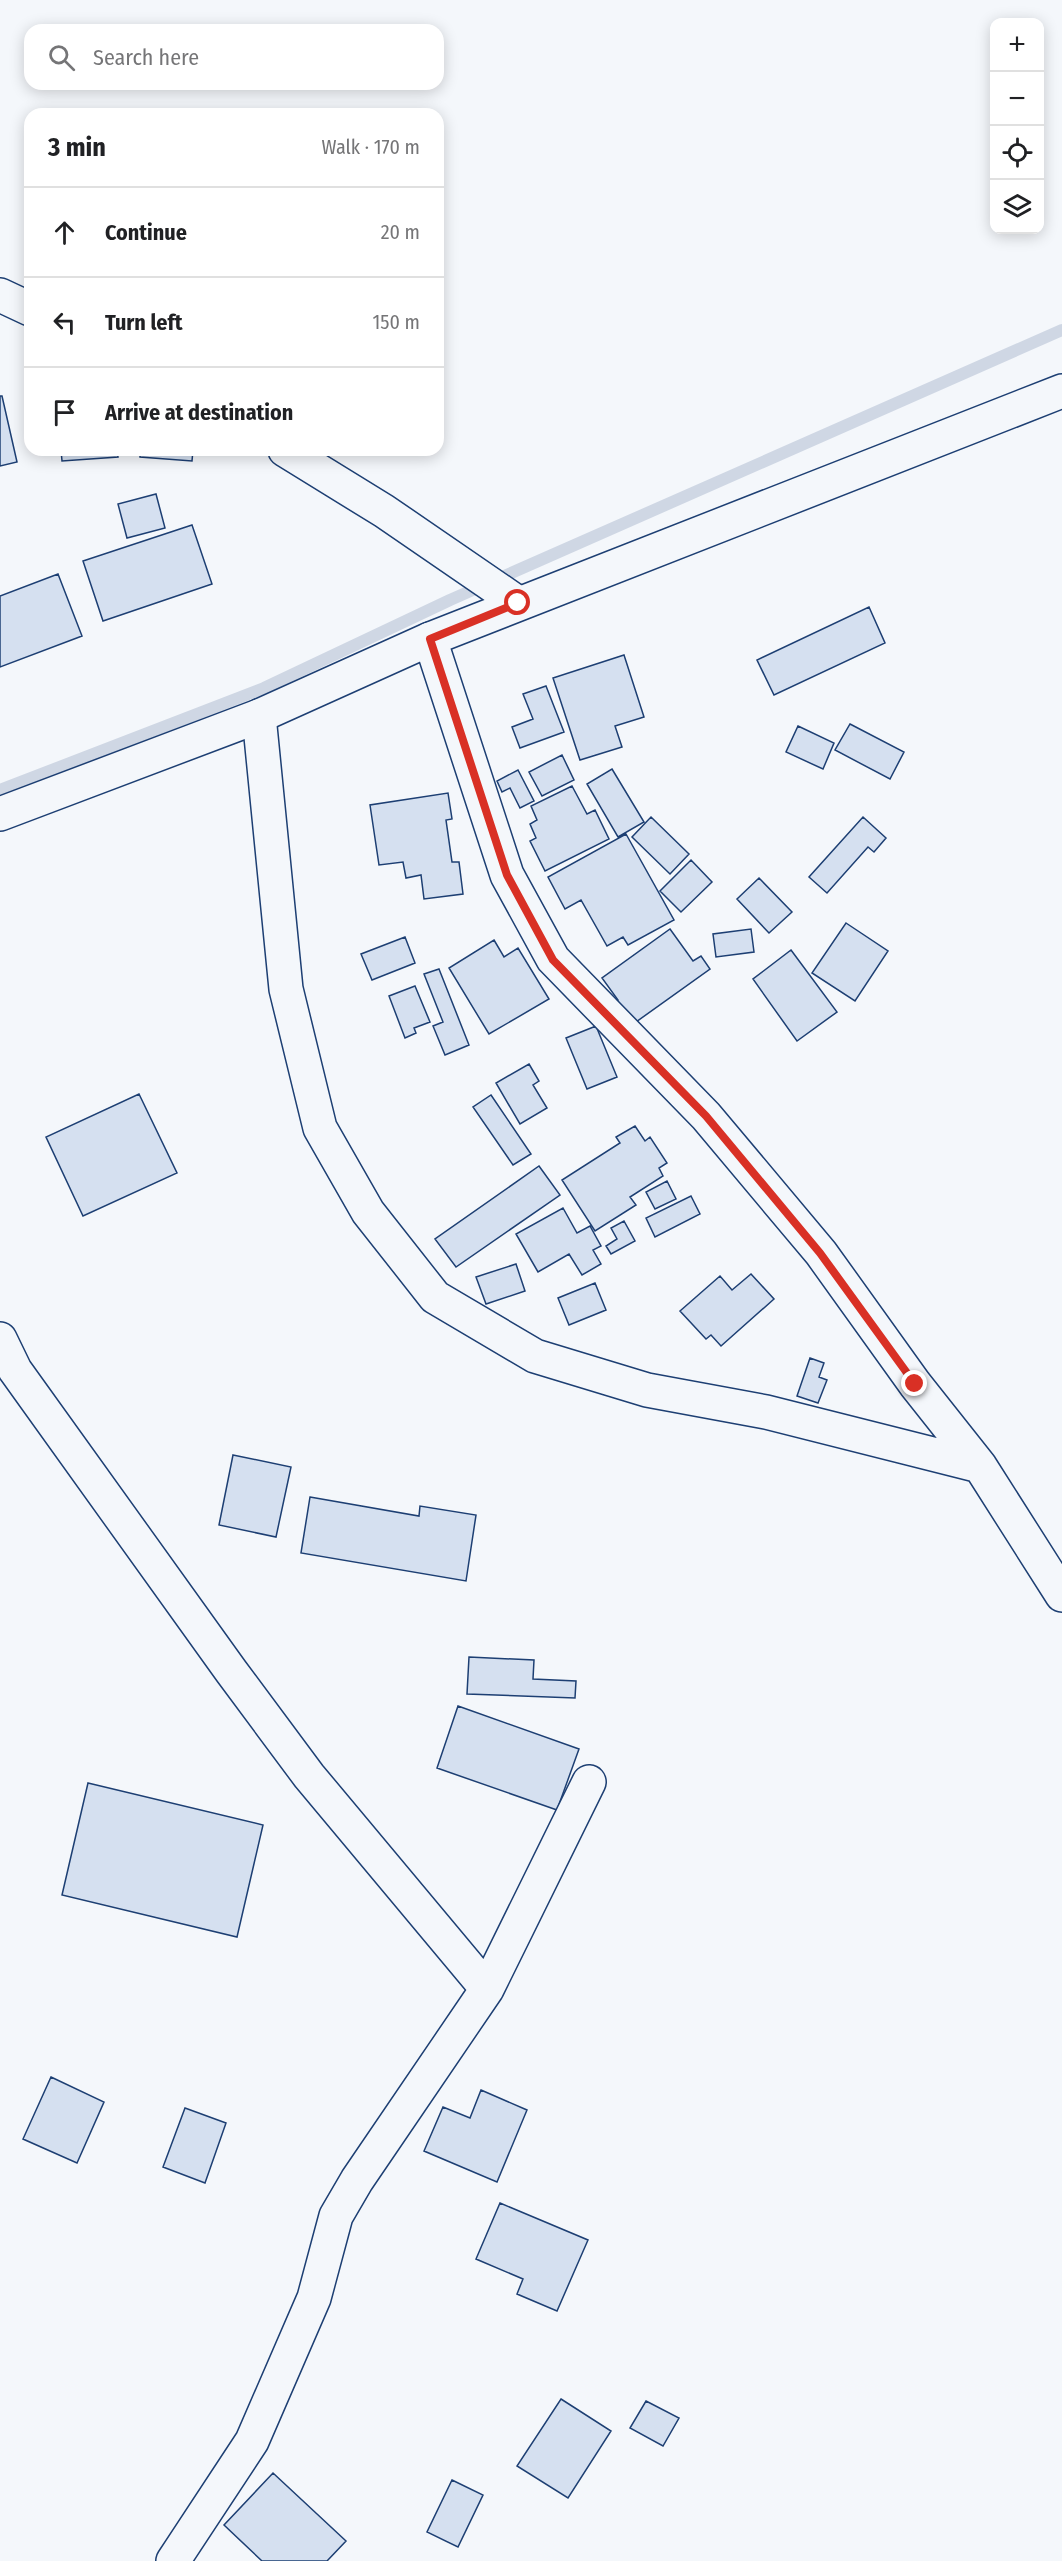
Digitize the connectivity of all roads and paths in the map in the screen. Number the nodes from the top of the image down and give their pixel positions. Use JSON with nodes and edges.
{"nodes":[{"id":1,"x":0,"y":295,"type":"edge"},
{"id":2,"x":24,"y":306,"type":"edge"},
{"id":3,"x":1062,"y":391,"type":"edge"},
{"id":4,"x":295,"y":456,"type":"edge"},
{"id":5,"x":518,"y":603,"type":"junction"},
{"id":6,"x":430,"y":639,"type":"junction"},
{"id":7,"x":259,"y":716,"type":"junction"},
{"id":8,"x":0,"y":814,"type":"edge"},
{"id":9,"x":0,"y":1339,"type":"edge"},
{"id":10,"x":980,"y":1466,"type":"junction"},
{"id":11,"x":1062,"y":1595,"type":"edge"},
{"id":12,"x":589,"y":1782,"type":"dead end"},
{"id":13,"x":487,"y":1989,"type":"junction"},
{"id":14,"x":173,"y":2561,"type":"edge"}],
"edges":[{"from":1,"to":2,"type":"street"},
{"from":3,"to":5,"type":"street"},
{"from":4,"to":5,"type":"street"},
{"from":5,"to":6,"type":"street"},
{"from":6,"to":7,"type":"street"},
{"from":6,"to":10,"type":"street"},
{"from":7,"to":8,"type":"street"},
{"from":7,"to":10,"type":"street"},
{"from":9,"to":13,"type":"street"},
{"from":10,"to":11,"type":"street"},
{"from":12,"to":13,"type":"street"},
{"from":13,"to":14,"type":"street"}]}
